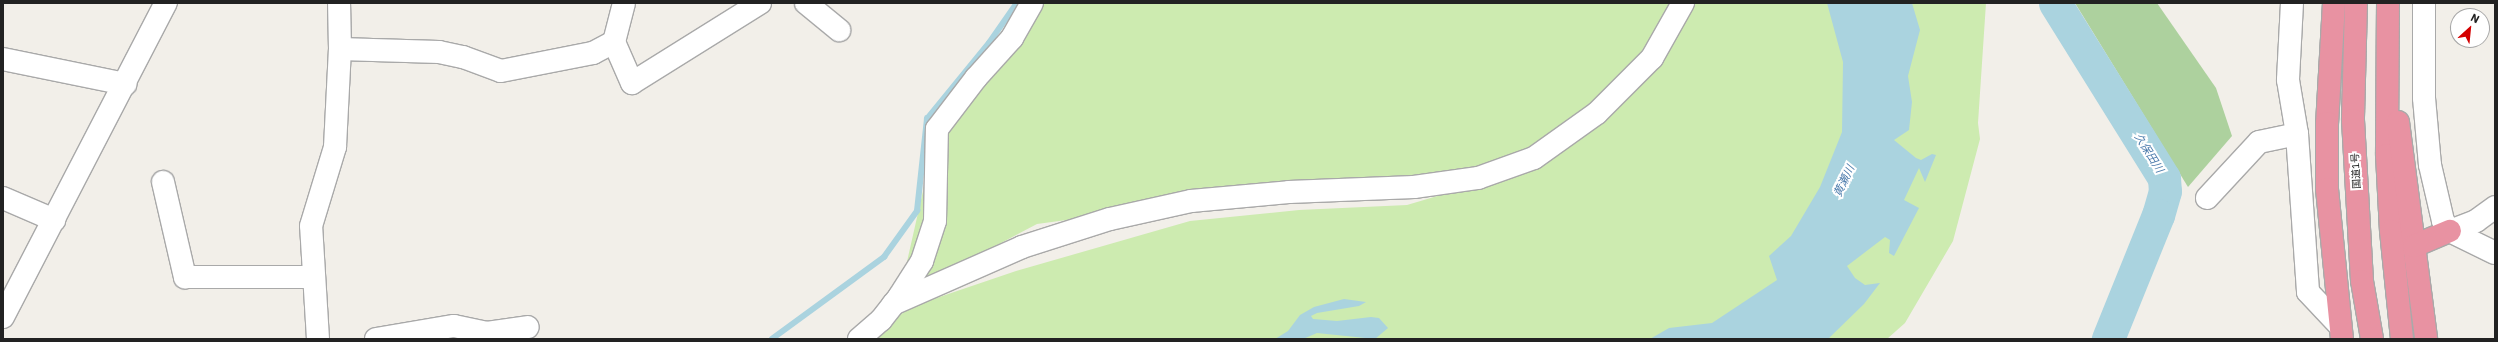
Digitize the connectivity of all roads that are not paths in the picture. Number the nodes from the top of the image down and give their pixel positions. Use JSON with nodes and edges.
{"nodes":[{"id":1,"x":166,"y":3,"type":"edge"},
{"id":2,"x":339,"y":3,"type":"edge"},
{"id":3,"x":624,"y":3,"type":"edge"},
{"id":4,"x":760,"y":3,"type":"edge"},
{"id":5,"x":806,"y":3,"type":"edge"},
{"id":6,"x":1032,"y":3,"type":"edge"},
{"id":7,"x":1683,"y":3,"type":"edge"},
{"id":8,"x":2292,"y":3,"type":"edge"},
{"id":9,"x":2334,"y":3,"type":"edge"},
{"id":10,"x":2356,"y":3,"type":"edge"},
{"id":11,"x":2388,"y":3,"type":"edge"},
{"id":12,"x":2424,"y":3,"type":"edge"},
{"id":13,"x":839,"y":30,"type":"dead end"},
{"id":14,"x":2387,"y":40,"type":"junction"},
{"id":15,"x":614,"y":42,"type":"junction"},
{"id":16,"x":340,"y":49,"type":"junction"},
{"id":17,"x":3,"y":59,"type":"edge"},
{"id":18,"x":125,"y":84,"type":"junction"},
{"id":19,"x":2297,"y":134,"type":"junction"},
{"id":20,"x":163,"y":182,"type":"dead end"},
{"id":21,"x":3,"y":198,"type":"edge"},
{"id":22,"x":2207,"y":198,"type":"dead end"},
{"id":23,"x":2495,"y":208,"type":"edge"},
{"id":24,"x":54,"y":220,"type":"junction"},
{"id":25,"x":2450,"y":232,"type":"junction"},
{"id":26,"x":2414,"y":246,"type":"junction"},
{"id":27,"x":2495,"y":253,"type":"edge"},
{"id":28,"x":313,"y":277,"type":"junction"},
{"id":29,"x":893,"y":304,"type":"junction"},
{"id":30,"x":3,"y":317,"type":"edge"},
{"id":31,"x":528,"y":327,"type":"dead end"},
{"id":32,"x":2340,"y":332,"type":"edge"},
{"id":33,"x":318,"y":339,"type":"edge"},
{"id":34,"x":376,"y":339,"type":"edge"},
{"id":35,"x":859,"y":339,"type":"edge"},
{"id":36,"x":2372,"y":339,"type":"edge"},
{"id":37,"x":2402,"y":339,"type":"edge"},
{"id":38,"x":2426,"y":339,"type":"edge"}],
"edges":[{"from":1,"to":18,"type":"street"},
{"from":2,"to":16,"type":"street"},
{"from":3,"to":15,"type":"street"},
{"from":4,"to":15,"type":"street"},
{"from":5,"to":13,"type":"street"},
{"from":6,"to":29,"type":"street"},
{"from":7,"to":29,"type":"street"},
{"from":8,"to":19,"type":"street"},
{"from":9,"to":32,"type":"highway"},
{"from":10,"to":36,"type":"highway","name":"国道1号"},
{"from":11,"to":14,"type":"highway"},
{"from":12,"to":25,"type":"street"},
{"from":14,"to":26,"type":"highway"},
{"from":14,"to":37,"type":"highway"},
{"from":15,"to":16,"type":"street"},
{"from":16,"to":28,"type":"street"},
{"from":17,"to":18,"type":"street"},
{"from":18,"to":24,"type":"street"},
{"from":19,"to":22,"type":"street"},
{"from":19,"to":32,"type":"street"},
{"from":20,"to":28,"type":"street"},
{"from":21,"to":24,"type":"street"},
{"from":23,"to":25,"type":"street"},
{"from":24,"to":30,"type":"street"},
{"from":25,"to":26,"type":"highway"},
{"from":25,"to":27,"type":"street"},
{"from":26,"to":38,"type":"highway"},
{"from":28,"to":33,"type":"street"},
{"from":29,"to":35,"type":"street"},
{"from":31,"to":34,"type":"street"}]}
